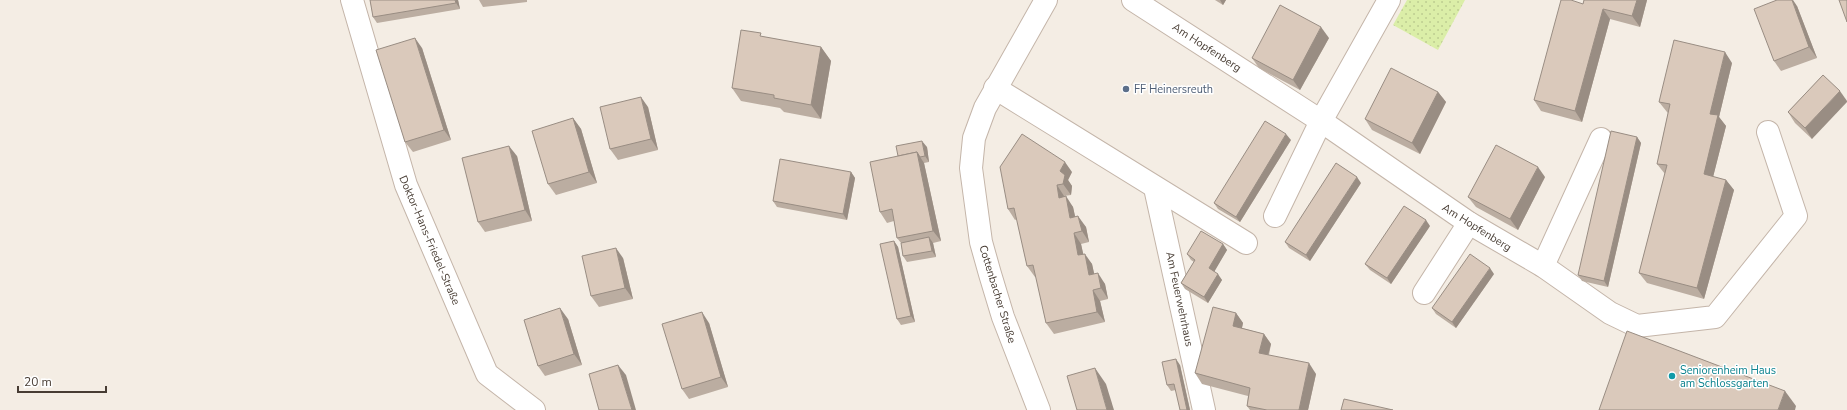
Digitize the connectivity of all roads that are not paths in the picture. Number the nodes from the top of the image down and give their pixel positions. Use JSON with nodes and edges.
{"nodes":[{"id":1,"x":352,"y":0,"type":"edge"},
{"id":2,"x":1046,"y":0,"type":"edge"},
{"id":3,"x":1133,"y":0,"type":"edge"},
{"id":4,"x":1389,"y":0,"type":"edge"},
{"id":5,"x":995,"y":88,"type":"junction"},
{"id":6,"x":1321,"y":121,"type":"junction"},
{"id":7,"x":1768,"y":132,"type":"dead end"},
{"id":8,"x":1601,"y":139,"type":"dead end"},
{"id":9,"x":1155,"y":188,"type":"junction"},
{"id":10,"x":1275,"y":216,"type":"dead end"},
{"id":11,"x":1469,"y":224,"type":"junction"},
{"id":12,"x":1246,"y":243,"type":"dead end"},
{"id":13,"x":1543,"y":266,"type":"junction"},
{"id":14,"x":1424,"y":293,"type":"dead end"},
{"id":15,"x":534,"y":410,"type":"edge"},
{"id":16,"x":1039,"y":410,"type":"edge"},
{"id":17,"x":1204,"y":410,"type":"edge"}],
"edges":[{"from":1,"to":15,"type":"street","name":"Doktor-Hans-Friedel-Straße"},
{"from":2,"to":5,"type":"street","name":"Cottenbacher Straße"},
{"from":3,"to":6,"type":"street","name":"Am Hopfenberg"},
{"from":4,"to":6,"type":"street"},
{"from":5,"to":9,"type":"street"},
{"from":5,"to":16,"type":"street","name":"Cottenbacher Straße"},
{"from":6,"to":10,"type":"street"},
{"from":6,"to":11,"type":"street","name":"Am Hopfenberg"},
{"from":7,"to":13,"type":"street","name":"Am Hopfenberg"},
{"from":8,"to":13,"type":"street"},
{"from":9,"to":12,"type":"street"},
{"from":9,"to":17,"type":"street","name":"Am Feuerwehrhaus"},
{"from":11,"to":13,"type":"street","name":"Am Hopfenberg"},
{"from":11,"to":14,"type":"street"}]}
